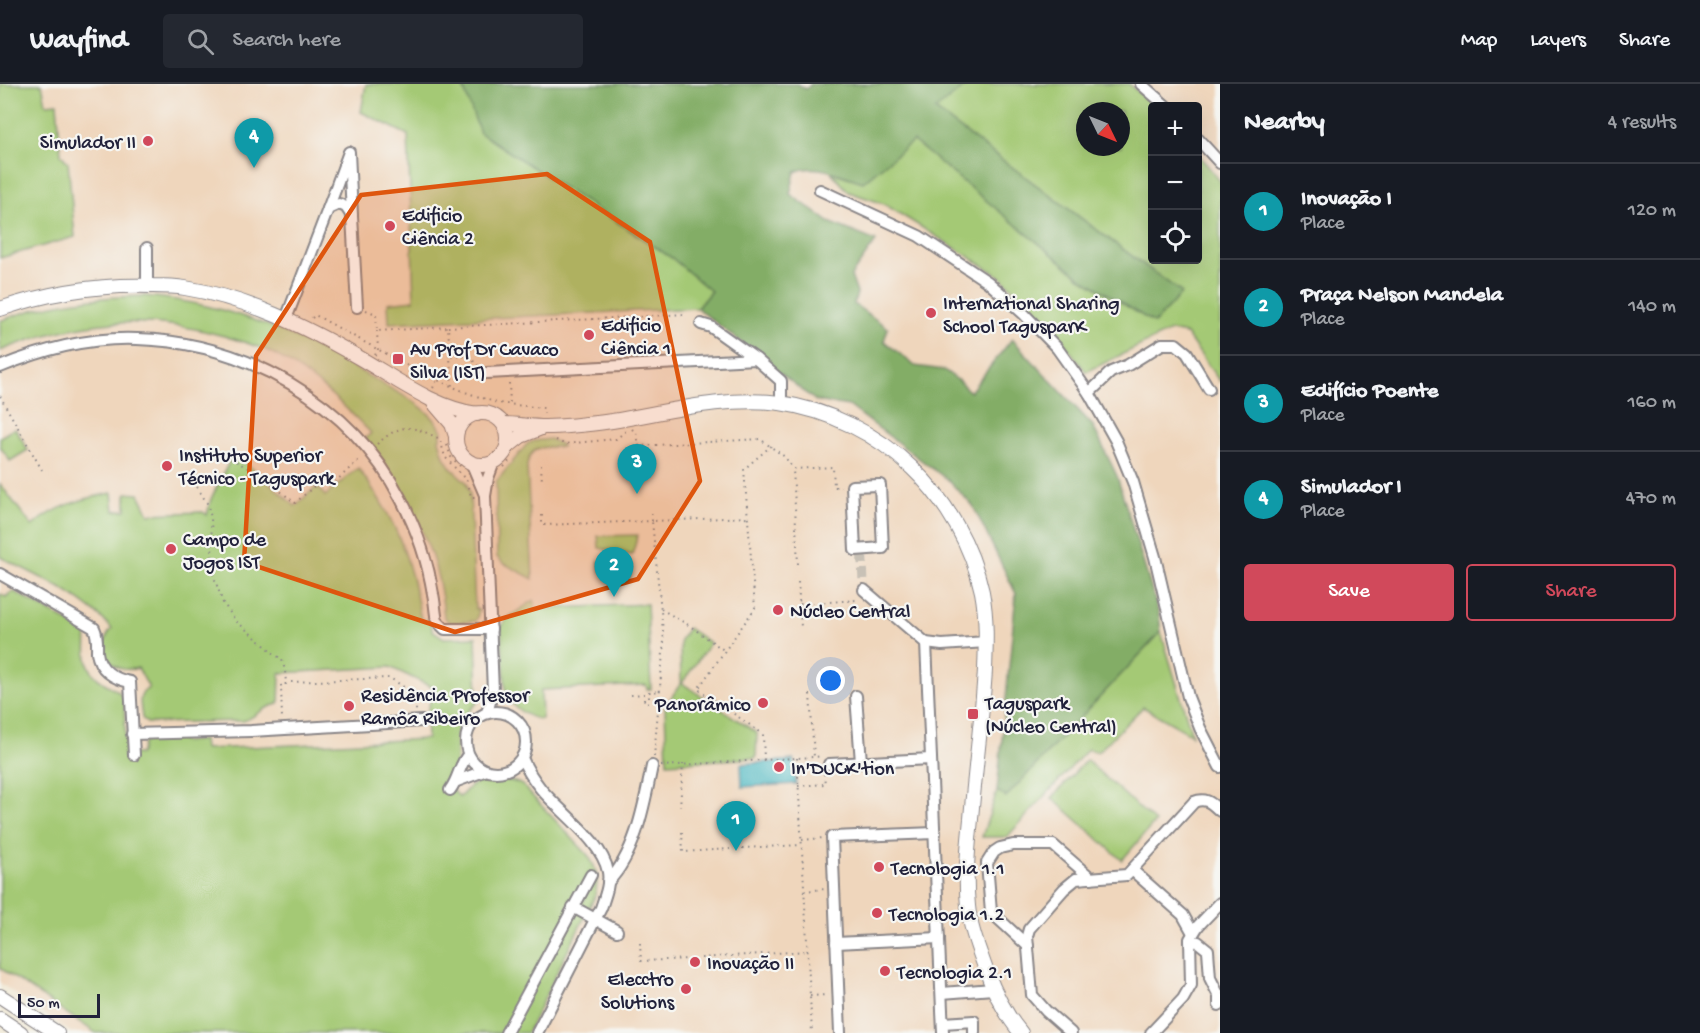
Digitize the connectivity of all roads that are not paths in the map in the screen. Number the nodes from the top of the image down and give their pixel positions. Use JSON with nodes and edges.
{"nodes":[{"id":1,"x":1141,"y":84,"type":"edge"},
{"id":2,"x":1161,"y":102,"type":"edge"},
{"id":3,"x":1202,"y":144,"type":"edge"},
{"id":4,"x":1220,"y":164,"type":"edge"},
{"id":5,"x":820,"y":190,"type":"dead end"},
{"id":6,"x":328,"y":209,"type":"junction"},
{"id":7,"x":352,"y":216,"type":"junction"},
{"id":8,"x":147,"y":248,"type":"dead end"},
{"id":9,"x":147,"y":286,"type":"junction"},
{"id":10,"x":357,"y":307,"type":"road end"},
{"id":11,"x":0,"y":309,"type":"edge"},
{"id":12,"x":286,"y":319,"type":"junction"},
{"id":13,"x":701,"y":324,"type":"dead end"},
{"id":14,"x":756,"y":359,"type":"junction"},
{"id":15,"x":0,"y":367,"type":"edge"},
{"id":16,"x":487,"y":373,"type":"road end"},
{"id":17,"x":1209,"y":389,"type":"dead end"},
{"id":18,"x":1089,"y":393,"type":"junction"},
{"id":19,"x":428,"y":397,"type":"junction"},
{"id":20,"x":781,"y":404,"type":"junction"},
{"id":21,"x":477,"y":414,"type":"junction"},
{"id":22,"x":504,"y":424,"type":"junction"},
{"id":23,"x":544,"y":427,"type":"junction"},
{"id":24,"x":456,"y":436,"type":"junction"},
{"id":25,"x":510,"y":452,"type":"junction"},
{"id":26,"x":471,"y":462,"type":"junction"},
{"id":27,"x":498,"y":465,"type":"junction"},
{"id":28,"x":852,"y":486,"type":"joint"},
{"id":29,"x":485,"y":496,"type":"junction"},
{"id":30,"x":0,"y":574,"type":"edge"},
{"id":31,"x":864,"y":590,"type":"road end"},
{"id":32,"x":491,"y":629,"type":"junction"},
{"id":33,"x":986,"y":642,"type":"junction"},
{"id":34,"x":926,"y":643,"type":"junction"},
{"id":35,"x":493,"y":691,"type":"junction"},
{"id":36,"x":856,"y":696,"type":"dead end"},
{"id":37,"x":487,"y":713,"type":"junction"},
{"id":38,"x":505,"y":713,"type":"junction"},
{"id":39,"x":419,"y":721,"type":"road end"},
{"id":40,"x":132,"y":734,"type":"junction"},
{"id":41,"x":134,"y":755,"type":"dead end"},
{"id":42,"x":468,"y":755,"type":"junction"},
{"id":43,"x":522,"y":758,"type":"junction"},
{"id":44,"x":931,"y":759,"type":"junction"},
{"id":45,"x":826,"y":762,"type":"road end"},
{"id":46,"x":861,"y":762,"type":"junction"},
{"id":47,"x":652,"y":766,"type":"road end"},
{"id":48,"x":1220,"y":767,"type":"edge"},
{"id":49,"x":508,"y":770,"type":"junction"},
{"id":50,"x":484,"y":771,"type":"junction"},
{"id":51,"x":542,"y":791,"type":"junction"},
{"id":52,"x":1220,"y":811,"type":"edge"},
{"id":53,"x":934,"y":832,"type":"junction"},
{"id":54,"x":1132,"y":870,"type":"junction"},
{"id":55,"x":591,"y":875,"type":"dead end"},
{"id":56,"x":1091,"y":878,"type":"junction"},
{"id":57,"x":608,"y":882,"type":"junction"},
{"id":58,"x":1220,"y":903,"type":"edge"},
{"id":59,"x":573,"y":907,"type":"junction"},
{"id":60,"x":595,"y":919,"type":"junction"},
{"id":61,"x":617,"y":931,"type":"dead end"},
{"id":62,"x":1191,"y":937,"type":"junction"},
{"id":63,"x":939,"y":938,"type":"junction"},
{"id":64,"x":836,"y":943,"type":"junction"},
{"id":65,"x":1028,"y":946,"type":"junction"},
{"id":66,"x":993,"y":989,"type":"junction"},
{"id":67,"x":942,"y":993,"type":"junction"},
{"id":68,"x":0,"y":996,"type":"edge"},
{"id":69,"x":1219,"y":1005,"type":"edge"},
{"id":70,"x":0,"y":1019,"type":"edge"},
{"id":71,"x":943,"y":1028,"type":"edge"},
{"id":72,"x":21,"y":1033,"type":"edge"},
{"id":73,"x":57,"y":1033,"type":"edge"},
{"id":74,"x":506,"y":1033,"type":"edge"},
{"id":75,"x":537,"y":1033,"type":"edge"},
{"id":76,"x":840,"y":1033,"type":"edge"},
{"id":77,"x":974,"y":1033,"type":"edge"},
{"id":78,"x":1021,"y":1033,"type":"edge"},
{"id":79,"x":1071,"y":1033,"type":"edge"},
{"id":80,"x":1151,"y":1033,"type":"edge"}],
"edges":[{"from":1,"to":2,"type":"street"},
{"from":3,"to":4,"type":"street"},
{"from":5,"to":18,"type":"street"},
{"from":6,"to":7,"type":"street"},
{"from":6,"to":7,"type":"street"},
{"from":6,"to":12,"type":"street"},
{"from":7,"to":10,"type":"street"},
{"from":8,"to":9,"type":"street"},
{"from":9,"to":11,"type":"main road"},
{"from":9,"to":12,"type":"main road"},
{"from":12,"to":19,"type":"main road"},
{"from":13,"to":14,"type":"street"},
{"from":14,"to":16,"type":"street"},
{"from":14,"to":20,"type":"street"},
{"from":15,"to":32,"type":"street"},
{"from":17,"to":18,"type":"street"},
{"from":18,"to":48,"type":"street"},
{"from":19,"to":21,"type":"main road"},
{"from":19,"to":24,"type":"main road"},
{"from":20,"to":23,"type":"main road"},
{"from":20,"to":33,"type":"main road"},
{"from":21,"to":22,"type":"main road"},
{"from":21,"to":24,"type":"main road"},
{"from":22,"to":23,"type":"main road"},
{"from":22,"to":25,"type":"main road"},
{"from":23,"to":25,"type":"main road"},
{"from":24,"to":26,"type":"main road"},
{"from":25,"to":27,"type":"main road"},
{"from":26,"to":27,"type":"main road"},
{"from":26,"to":29,"type":"street"},
{"from":27,"to":29,"type":"street"},
{"from":28,"to":28,"type":"street"},
{"from":29,"to":32,"type":"street"},
{"from":30,"to":40,"type":"street"},
{"from":31,"to":34,"type":"street"},
{"from":32,"to":35,"type":"street"},
{"from":33,"to":34,"type":"street"},
{"from":33,"to":66,"type":"main road"},
{"from":34,"to":44,"type":"street"},
{"from":35,"to":37,"type":"street"},
{"from":35,"to":38,"type":"street"},
{"from":36,"to":46,"type":"street"},
{"from":37,"to":38,"type":"street"},
{"from":37,"to":42,"type":"street"},
{"from":38,"to":43,"type":"street"},
{"from":39,"to":40,"type":"street"},
{"from":40,"to":41,"type":"street"},
{"from":42,"to":50,"type":"street"},
{"from":42,"to":50,"type":"street"},
{"from":43,"to":49,"type":"street"},
{"from":43,"to":51,"type":"street"},
{"from":44,"to":46,"type":"street"},
{"from":44,"to":53,"type":"street"},
{"from":45,"to":46,"type":"street"},
{"from":47,"to":57,"type":"street"},
{"from":49,"to":50,"type":"street"},
{"from":49,"to":51,"type":"street"},
{"from":51,"to":57,"type":"street"},
{"from":52,"to":54,"type":"street"},
{"from":53,"to":63,"type":"street"},
{"from":53,"to":64,"type":"street"},
{"from":54,"to":56,"type":"street"},
{"from":54,"to":62,"type":"street"},
{"from":55,"to":59,"type":"street"},
{"from":56,"to":65,"type":"street"},
{"from":56,"to":65,"type":"street"},
{"from":57,"to":60,"type":"street"},
{"from":58,"to":62,"type":"street"},
{"from":59,"to":60,"type":"street"},
{"from":59,"to":74,"type":"street"},
{"from":60,"to":61,"type":"street"},
{"from":60,"to":75,"type":"street"},
{"from":62,"to":69,"type":"street"},
{"from":62,"to":80,"type":"street"},
{"from":63,"to":64,"type":"street"},
{"from":63,"to":67,"type":"street"},
{"from":64,"to":76,"type":"street"},
{"from":65,"to":79,"type":"street"},
{"from":66,"to":67,"type":"street"},
{"from":66,"to":78,"type":"main road"},
{"from":67,"to":71,"type":"street"},
{"from":68,"to":73,"type":"main road"},
{"from":70,"to":72,"type":"main road"},
{"from":71,"to":77,"type":"street"}]}
